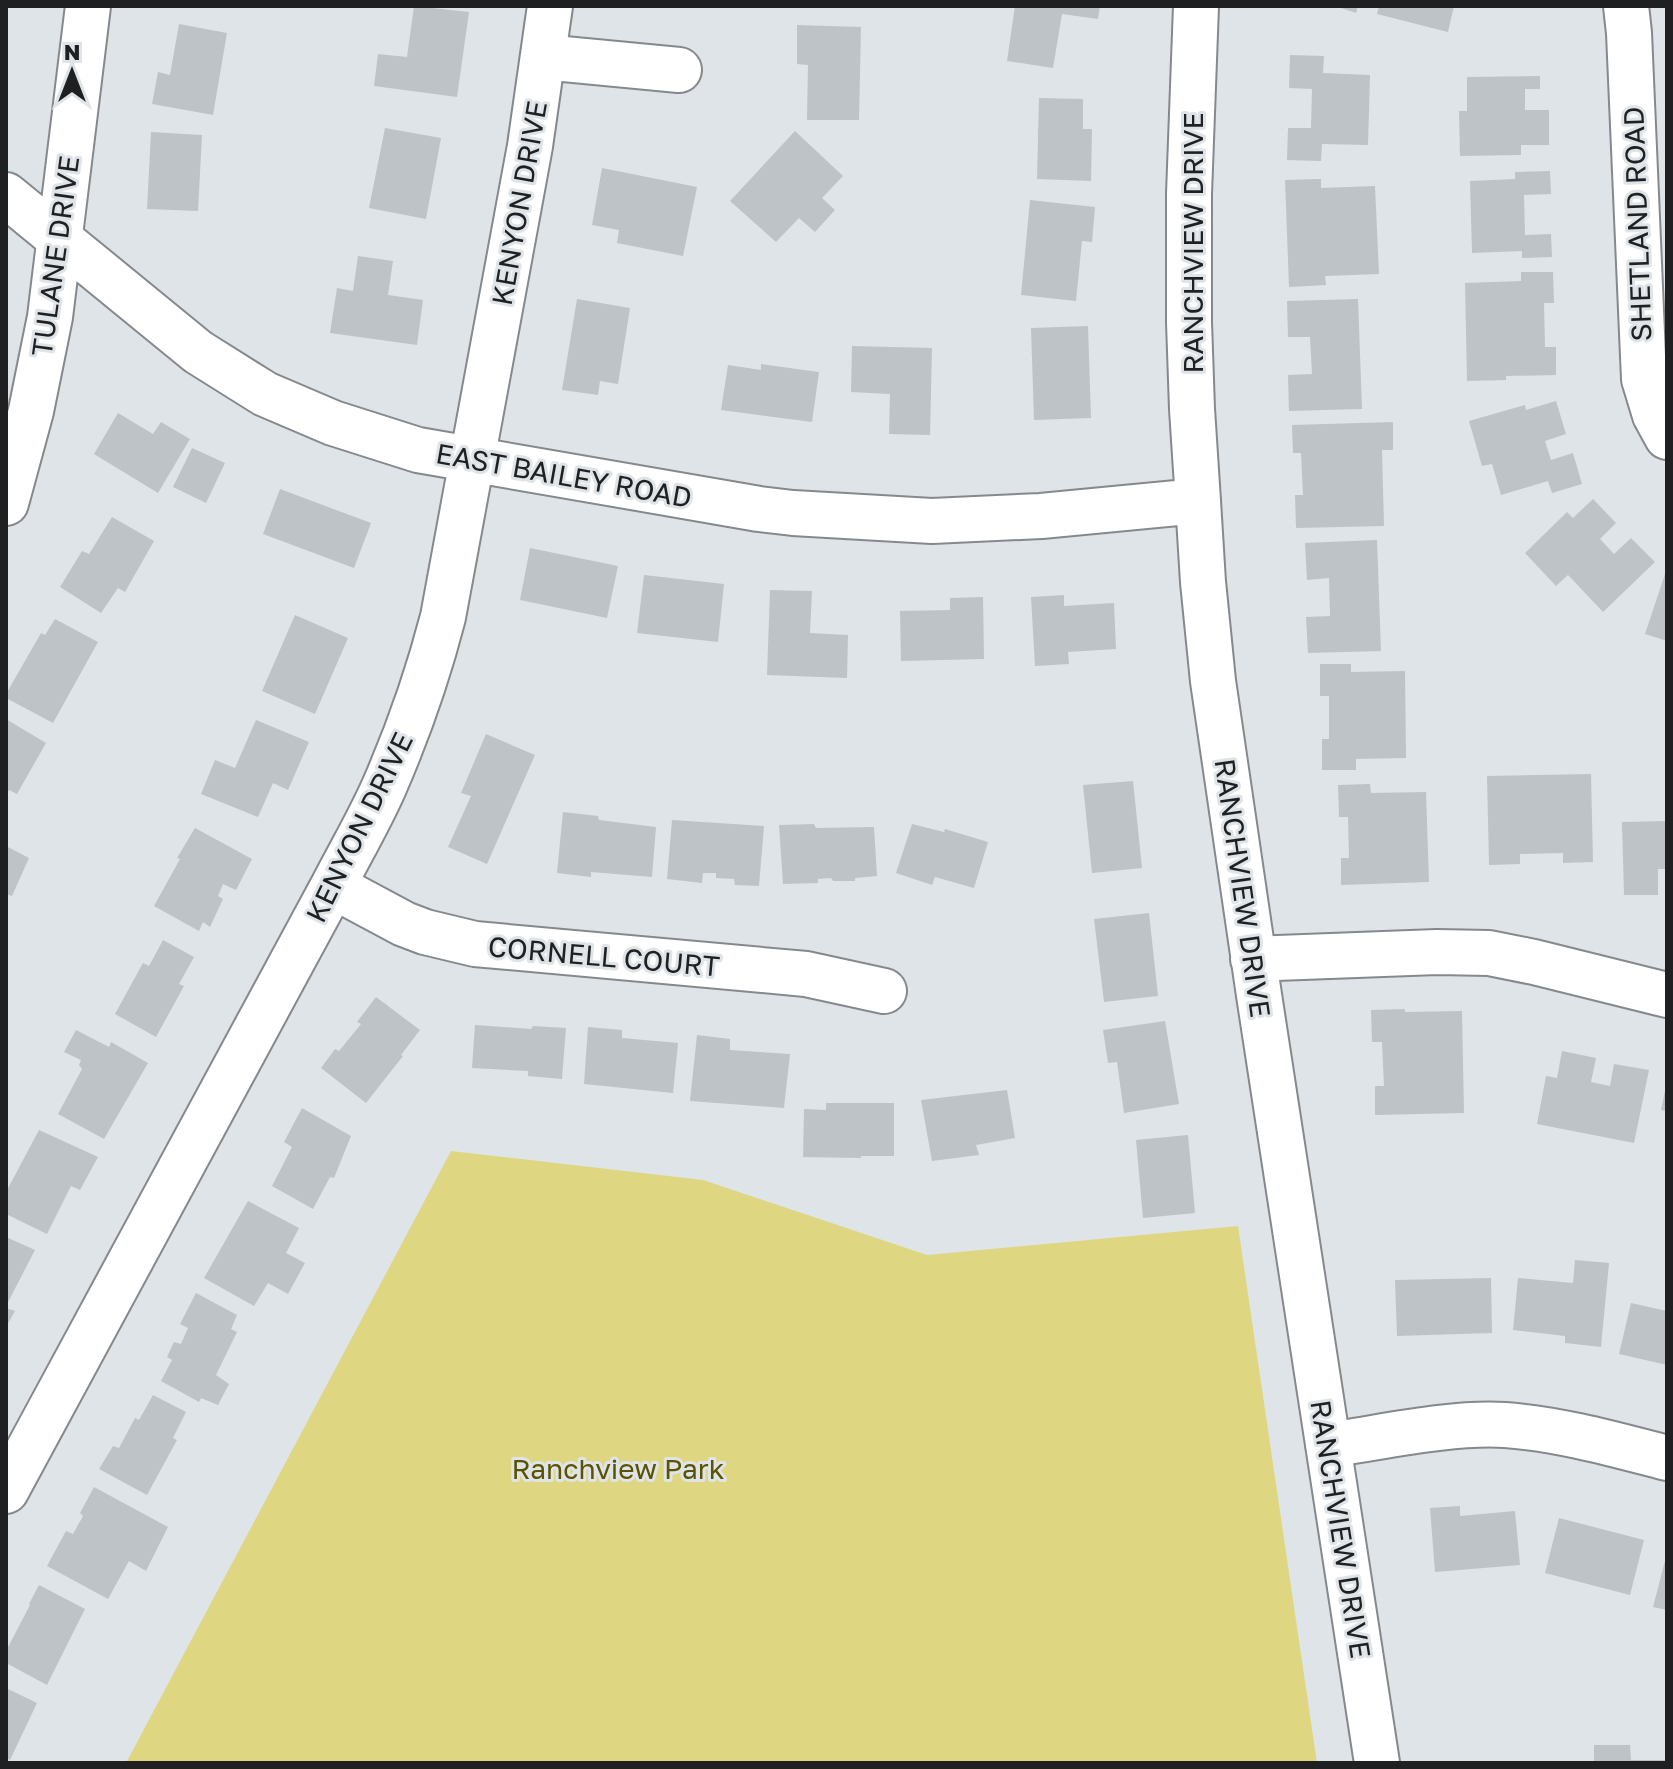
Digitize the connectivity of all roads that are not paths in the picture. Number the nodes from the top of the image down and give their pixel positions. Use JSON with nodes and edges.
{"nodes":[{"id":1,"x":88,"y":6,"type":"edge"},
{"id":2,"x":550,"y":6,"type":"edge"},
{"id":3,"x":1196,"y":6,"type":"edge"},
{"id":4,"x":1626,"y":6,"type":"edge"},
{"id":5,"x":543,"y":57,"type":"junction"},
{"id":6,"x":679,"y":70,"type":"dead end"},
{"id":7,"x":6,"y":195,"type":"edge"},
{"id":8,"x":59,"y":238,"type":"junction"},
{"id":9,"x":1667,"y":437,"type":"edge"},
{"id":10,"x":473,"y":459,"type":"junction"},
{"id":11,"x":1198,"y":501,"type":"junction"},
{"id":12,"x":6,"y":503,"type":"edge"},
{"id":13,"x":333,"y":886,"type":"junction"},
{"id":14,"x":1253,"y":959,"type":"junction"},
{"id":15,"x":884,"y":991,"type":"dead end"},
{"id":16,"x":1667,"y":995,"type":"edge"},
{"id":17,"x":1328,"y":1445,"type":"junction"},
{"id":18,"x":1667,"y":1458,"type":"edge"},
{"id":19,"x":6,"y":1491,"type":"edge"},
{"id":20,"x":1377,"y":1763,"type":"edge"}],
"edges":[{"from":1,"to":8,"type":"street","name":"TULANE DRIVE"},
{"from":2,"to":5,"type":"street","name":"KENYON DRIVE"},
{"from":3,"to":11,"type":"street","name":"RANCHVIEW DRIVE"},
{"from":4,"to":9,"type":"street","name":"SHETLAND ROAD"},
{"from":5,"to":6,"type":"street"},
{"from":5,"to":10,"type":"street","name":"KENYON DRIVE"},
{"from":7,"to":8,"type":"street","name":"EAST BAILEY ROAD"},
{"from":8,"to":10,"type":"street","name":"EAST BAILEY ROAD"},
{"from":8,"to":12,"type":"street","name":"TULANE DRIVE"},
{"from":10,"to":11,"type":"street","name":"EAST BAILEY ROAD"},
{"from":10,"to":13,"type":"street","name":"KENYON DRIVE"},
{"from":11,"to":14,"type":"street","name":"RANCHVIEW DRIVE"},
{"from":13,"to":15,"type":"street","name":"CORNELL COURT"},
{"from":13,"to":19,"type":"street","name":"KENYON DRIVE"},
{"from":14,"to":16,"type":"street"},
{"from":14,"to":17,"type":"street","name":"RANCHVIEW DRIVE"},
{"from":17,"to":18,"type":"street"},
{"from":17,"to":20,"type":"street","name":"RANCHVIEW DRIVE"}]}
